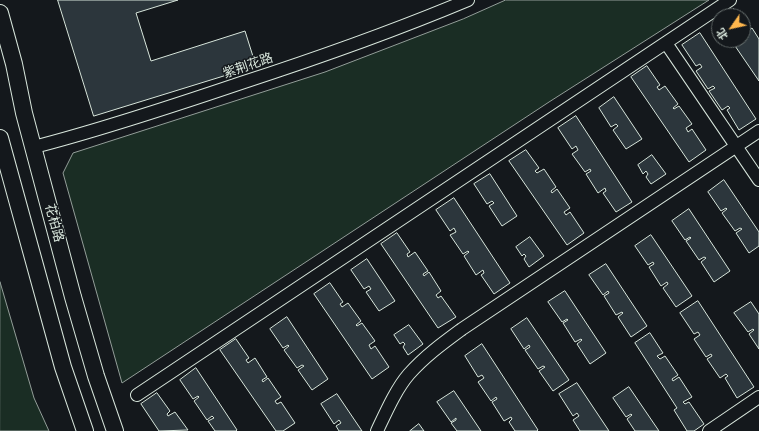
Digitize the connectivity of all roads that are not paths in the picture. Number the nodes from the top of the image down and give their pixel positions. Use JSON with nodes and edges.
{"nodes":[{"id":1,"x":468,"y":0,"type":"edge"},
{"id":2,"x":730,"y":0,"type":"edge"},
{"id":3,"x":0,"y":13,"type":"edge"},
{"id":4,"x":666,"y":42,"type":"junction"},
{"id":5,"x":759,"y":131,"type":"edge"},
{"id":6,"x":0,"y":138,"type":"edge"},
{"id":7,"x":737,"y":146,"type":"junction"},
{"id":8,"x":34,"y":147,"type":"junction"},
{"id":9,"x":759,"y":180,"type":"edge"},
{"id":10,"x":137,"y":395,"type":"dead end"},
{"id":11,"x":759,"y":397,"type":"edge"},
{"id":12,"x":85,"y":431,"type":"edge"},
{"id":13,"x":115,"y":431,"type":"edge"},
{"id":14,"x":377,"y":431,"type":"edge"},
{"id":15,"x":709,"y":431,"type":"edge"}],
"edges":[{"from":1,"to":8,"type":"street","name":"紫荆花路"},
{"from":2,"to":4,"type":"street"},
{"from":3,"to":8,"type":"main road","name":"花柏路"},
{"from":4,"to":7,"type":"street"},
{"from":4,"to":10,"type":"street"},
{"from":5,"to":7,"type":"street"},
{"from":6,"to":12,"type":"main road"},
{"from":7,"to":9,"type":"street"},
{"from":7,"to":14,"type":"street"},
{"from":8,"to":13,"type":"main road","name":"花柏路"},
{"from":11,"to":15,"type":"street"}]}
